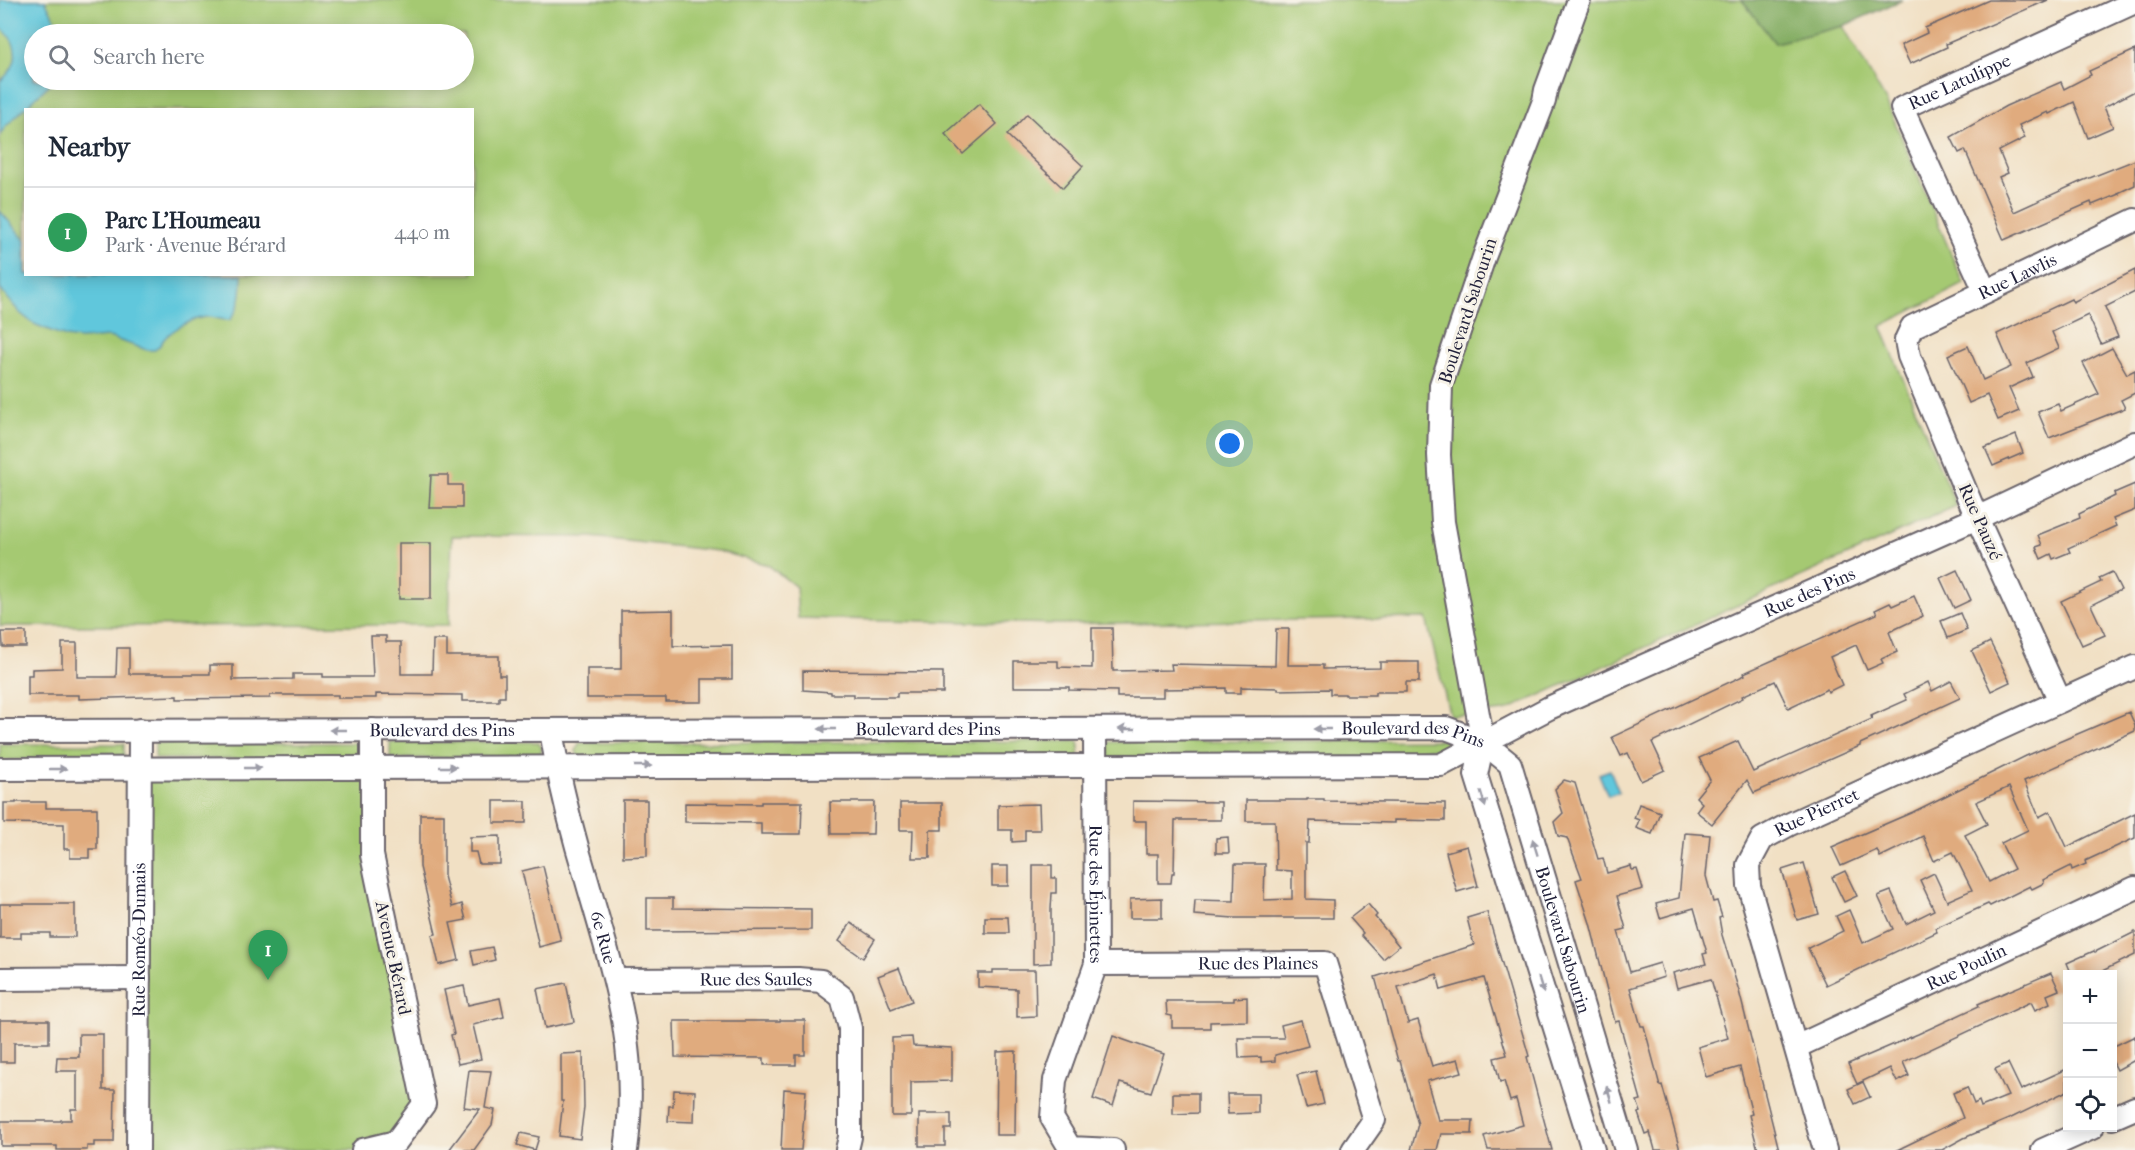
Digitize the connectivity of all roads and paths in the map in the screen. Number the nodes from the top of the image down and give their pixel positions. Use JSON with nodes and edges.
{"nodes":[{"id":1,"x":1579,"y":0,"type":"edge"},
{"id":2,"x":2135,"y":2,"type":"edge"},
{"id":3,"x":2135,"y":220,"type":"edge"},
{"id":4,"x":1985,"y":291,"type":"junction"},
{"id":5,"x":1906,"y":340,"type":"joint"},
{"id":6,"x":2135,"y":443,"type":"edge"},
{"id":7,"x":1977,"y":518,"type":"junction"},
{"id":8,"x":2135,"y":667,"type":"edge"},
{"id":9,"x":2060,"y":701,"type":"junction"},
{"id":10,"x":1095,"y":729,"type":"junction"},
{"id":11,"x":140,"y":730,"type":"junction"},
{"id":12,"x":372,"y":730,"type":"junction"},
{"id":13,"x":551,"y":730,"type":"junction"},
{"id":14,"x":0,"y":731,"type":"edge"},
{"id":15,"x":1483,"y":742,"type":"junction"},
{"id":16,"x":557,"y":766,"type":"junction"},
{"id":17,"x":1096,"y":766,"type":"junction"},
{"id":18,"x":372,"y":767,"type":"junction"},
{"id":19,"x":140,"y":768,"type":"junction"},
{"id":20,"x":0,"y":769,"type":"edge"},
{"id":21,"x":2135,"y":888,"type":"edge"},
{"id":22,"x":1096,"y":964,"type":"junction"},
{"id":23,"x":139,"y":978,"type":"junction"},
{"id":24,"x":0,"y":979,"type":"edge"},
{"id":25,"x":616,"y":980,"type":"junction"},
{"id":26,"x":1796,"y":1047,"type":"junction"},
{"id":27,"x":2135,"y":1108,"type":"edge"},
{"id":28,"x":2117,"y":1116,"type":"edge"},
{"id":29,"x":2083,"y":1132,"type":"edge"},
{"id":30,"x":849,"y":1146,"type":"edge"},
{"id":31,"x":138,"y":1150,"type":"edge"},
{"id":32,"x":363,"y":1150,"type":"edge"},
{"id":33,"x":626,"y":1150,"type":"edge"},
{"id":34,"x":1113,"y":1150,"type":"edge"},
{"id":35,"x":1353,"y":1150,"type":"edge"},
{"id":36,"x":1593,"y":1150,"type":"edge"},
{"id":37,"x":1626,"y":1150,"type":"edge"},
{"id":38,"x":1825,"y":1150,"type":"edge"},
{"id":39,"x":2043,"y":1150,"type":"edge"}],
"edges":[{"from":1,"to":15,"type":"street","name":"Boulevard Sabourin"},
{"from":2,"to":4,"type":"street","name":"Rue Latulippe"},
{"from":3,"to":4,"type":"street","name":"Rue Lawlis"},
{"from":4,"to":5,"type":"street","name":"Rue Lawlis"},
{"from":5,"to":7,"type":"street","name":"Rue Pauzé"},
{"from":6,"to":7,"type":"street","name":"Rue des Pins"},
{"from":7,"to":9,"type":"street","name":"Rue Pauzé"},
{"from":7,"to":15,"type":"street","name":"Rue des Pins"},
{"from":8,"to":9,"type":"street","name":"Rue Pierret"},
{"from":9,"to":26,"type":"street","name":"Rue Pierret"},
{"from":10,"to":13,"type":"street","name":"Boulevard des Pins","one_way":true},
{"from":15,"to":10,"type":"street","name":"Boulevard des Pins","one_way":true},
{"from":10,"to":17,"type":"street","name":"Rue des Épinettes"},
{"from":12,"to":11,"type":"street","name":"Boulevard des Pins","one_way":true},
{"from":11,"to":14,"type":"street","name":"Boulevard des Pins"},
{"from":11,"to":19,"type":"street","name":"Rue Roméo-Dumais"},
{"from":12,"to":13,"type":"street","name":"Boulevard des Pins"},
{"from":12,"to":18,"type":"street","name":"Avenue Bérard"},
{"from":13,"to":16,"type":"street","name":"6e Rue"},
{"from":15,"to":17,"type":"street","name":"Boulevard des Pins"},
{"from":15,"to":36,"type":"street","name":"Boulevard Sabourin","one_way":true},
{"from":37,"to":15,"type":"street","name":"Boulevard Sabourin","one_way":true},
{"from":16,"to":17,"type":"street","name":"Boulevard des Pins","one_way":true},
{"from":18,"to":16,"type":"street","name":"Boulevard des Pins","one_way":true},
{"from":16,"to":25,"type":"street","name":"6e Rue"},
{"from":17,"to":22,"type":"street","name":"Rue des Épinettes"},
{"from":19,"to":18,"type":"street","name":"Boulevard des Pins","one_way":true},
{"from":18,"to":32,"type":"street","name":"Avenue Bérard"},
{"from":20,"to":19,"type":"street","name":"Boulevard des Pins","one_way":true},
{"from":19,"to":23,"type":"street","name":"Rue Roméo-Dumais"},
{"from":21,"to":26,"type":"street","name":"Rue Poulin"},
{"from":22,"to":34,"type":"street","name":"Rue des Épinettes"},
{"from":22,"to":35,"type":"street","name":"Rue des Plaines"},
{"from":23,"to":24,"type":"street"},
{"from":23,"to":31,"type":"street","name":"Rue Roméo-Dumais"},
{"from":25,"to":30,"type":"street","name":"Rue des Saules"},
{"from":25,"to":33,"type":"street","name":"6e Rue"},
{"from":26,"to":38,"type":"street","name":"Rue Pierret"},
{"from":27,"to":28,"type":"street"},
{"from":29,"to":39,"type":"street"}]}
